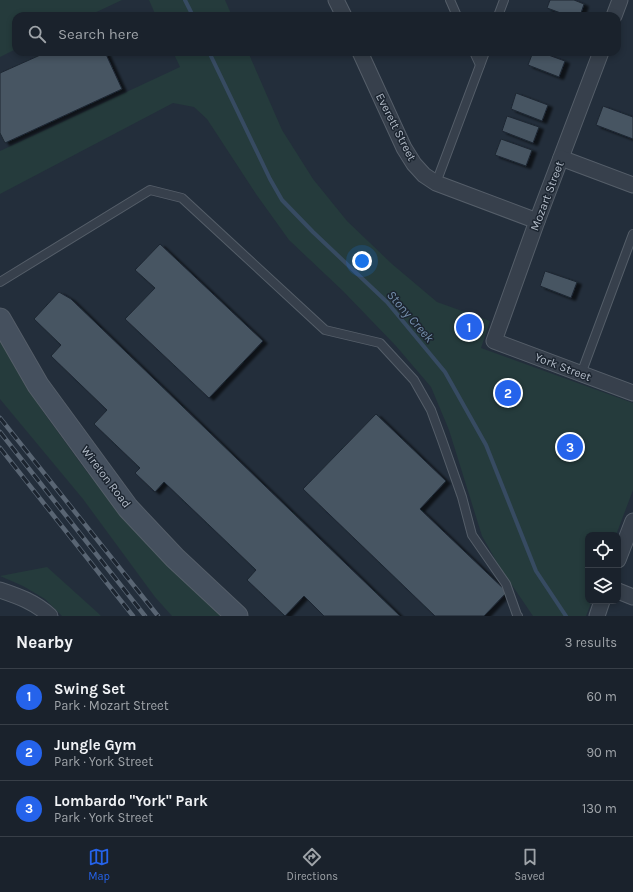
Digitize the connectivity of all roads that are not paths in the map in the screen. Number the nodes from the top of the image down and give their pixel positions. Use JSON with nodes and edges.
{"nodes":[{"id":1,"x":336,"y":0,"type":"edge"},
{"id":2,"x":450,"y":0,"type":"edge"},
{"id":3,"x":504,"y":0,"type":"edge"},
{"id":4,"x":620,"y":0,"type":"edge"},
{"id":5,"x":342,"y":12,"type":"edge"},
{"id":6,"x":455,"y":12,"type":"edge"},
{"id":7,"x":500,"y":12,"type":"edge"},
{"id":8,"x":616,"y":12,"type":"edge"},
{"id":9,"x":362,"y":56,"type":"edge"},
{"id":10,"x":476,"y":56,"type":"edge"},
{"id":11,"x":483,"y":56,"type":"edge"},
{"id":12,"x":599,"y":56,"type":"edge"},
{"id":13,"x":480,"y":65,"type":"junction"},
{"id":14,"x":561,"y":158,"type":"junction"},
{"id":15,"x":436,"y":183,"type":"junction"},
{"id":16,"x":633,"y":185,"type":"edge"},
{"id":17,"x":537,"y":221,"type":"junction"},
{"id":18,"x":633,"y":234,"type":"edge"},
{"id":19,"x":0,"y":282,"type":"edge"},
{"id":20,"x":0,"y":319,"type":"edge"},
{"id":21,"x":494,"y":341,"type":"joint"},
{"id":22,"x":581,"y":374,"type":"junction"},
{"id":23,"x":633,"y":393,"type":"edge"},
{"id":24,"x":633,"y":521,"type":"edge"},
{"id":25,"x":621,"y":552,"type":"edge"},
{"id":26,"x":0,"y":590,"type":"edge"},
{"id":27,"x":621,"y":592,"type":"edge"},
{"id":28,"x":633,"y":597,"type":"edge"},
{"id":29,"x":601,"y":604,"type":"edge"},
{"id":30,"x":50,"y":616,"type":"edge"},
{"id":31,"x":237,"y":616,"type":"edge"},
{"id":32,"x":518,"y":616,"type":"edge"},
{"id":33,"x":597,"y":616,"type":"edge"}],
"edges":[{"from":1,"to":5,"type":"street"},
{"from":2,"to":6,"type":"lane"},
{"from":3,"to":7,"type":"lane"},
{"from":4,"to":8,"type":"street"},
{"from":9,"to":15,"type":"street","name":"Everett Street"},
{"from":10,"to":13,"type":"lane"},
{"from":11,"to":13,"type":"lane"},
{"from":12,"to":14,"type":"street","name":"Mozart Street"},
{"from":13,"to":15,"type":"lane"},
{"from":14,"to":16,"type":"street"},
{"from":14,"to":17,"type":"street","name":"Mozart Street"},
{"from":15,"to":17,"type":"street","name":"Everett Street"},
{"from":17,"to":21,"type":"street","name":"Mozart Street"},
{"from":18,"to":22,"type":"lane"},
{"from":19,"to":32,"type":"lane"},
{"from":20,"to":31,"type":"street","name":"Wireton Road"},
{"from":21,"to":22,"type":"street","name":"York Street"},
{"from":22,"to":23,"type":"street","name":"York Street"},
{"from":24,"to":25,"type":"street"},
{"from":26,"to":30,"type":"street"},
{"from":27,"to":28,"type":"street"},
{"from":29,"to":33,"type":"street"}]}
